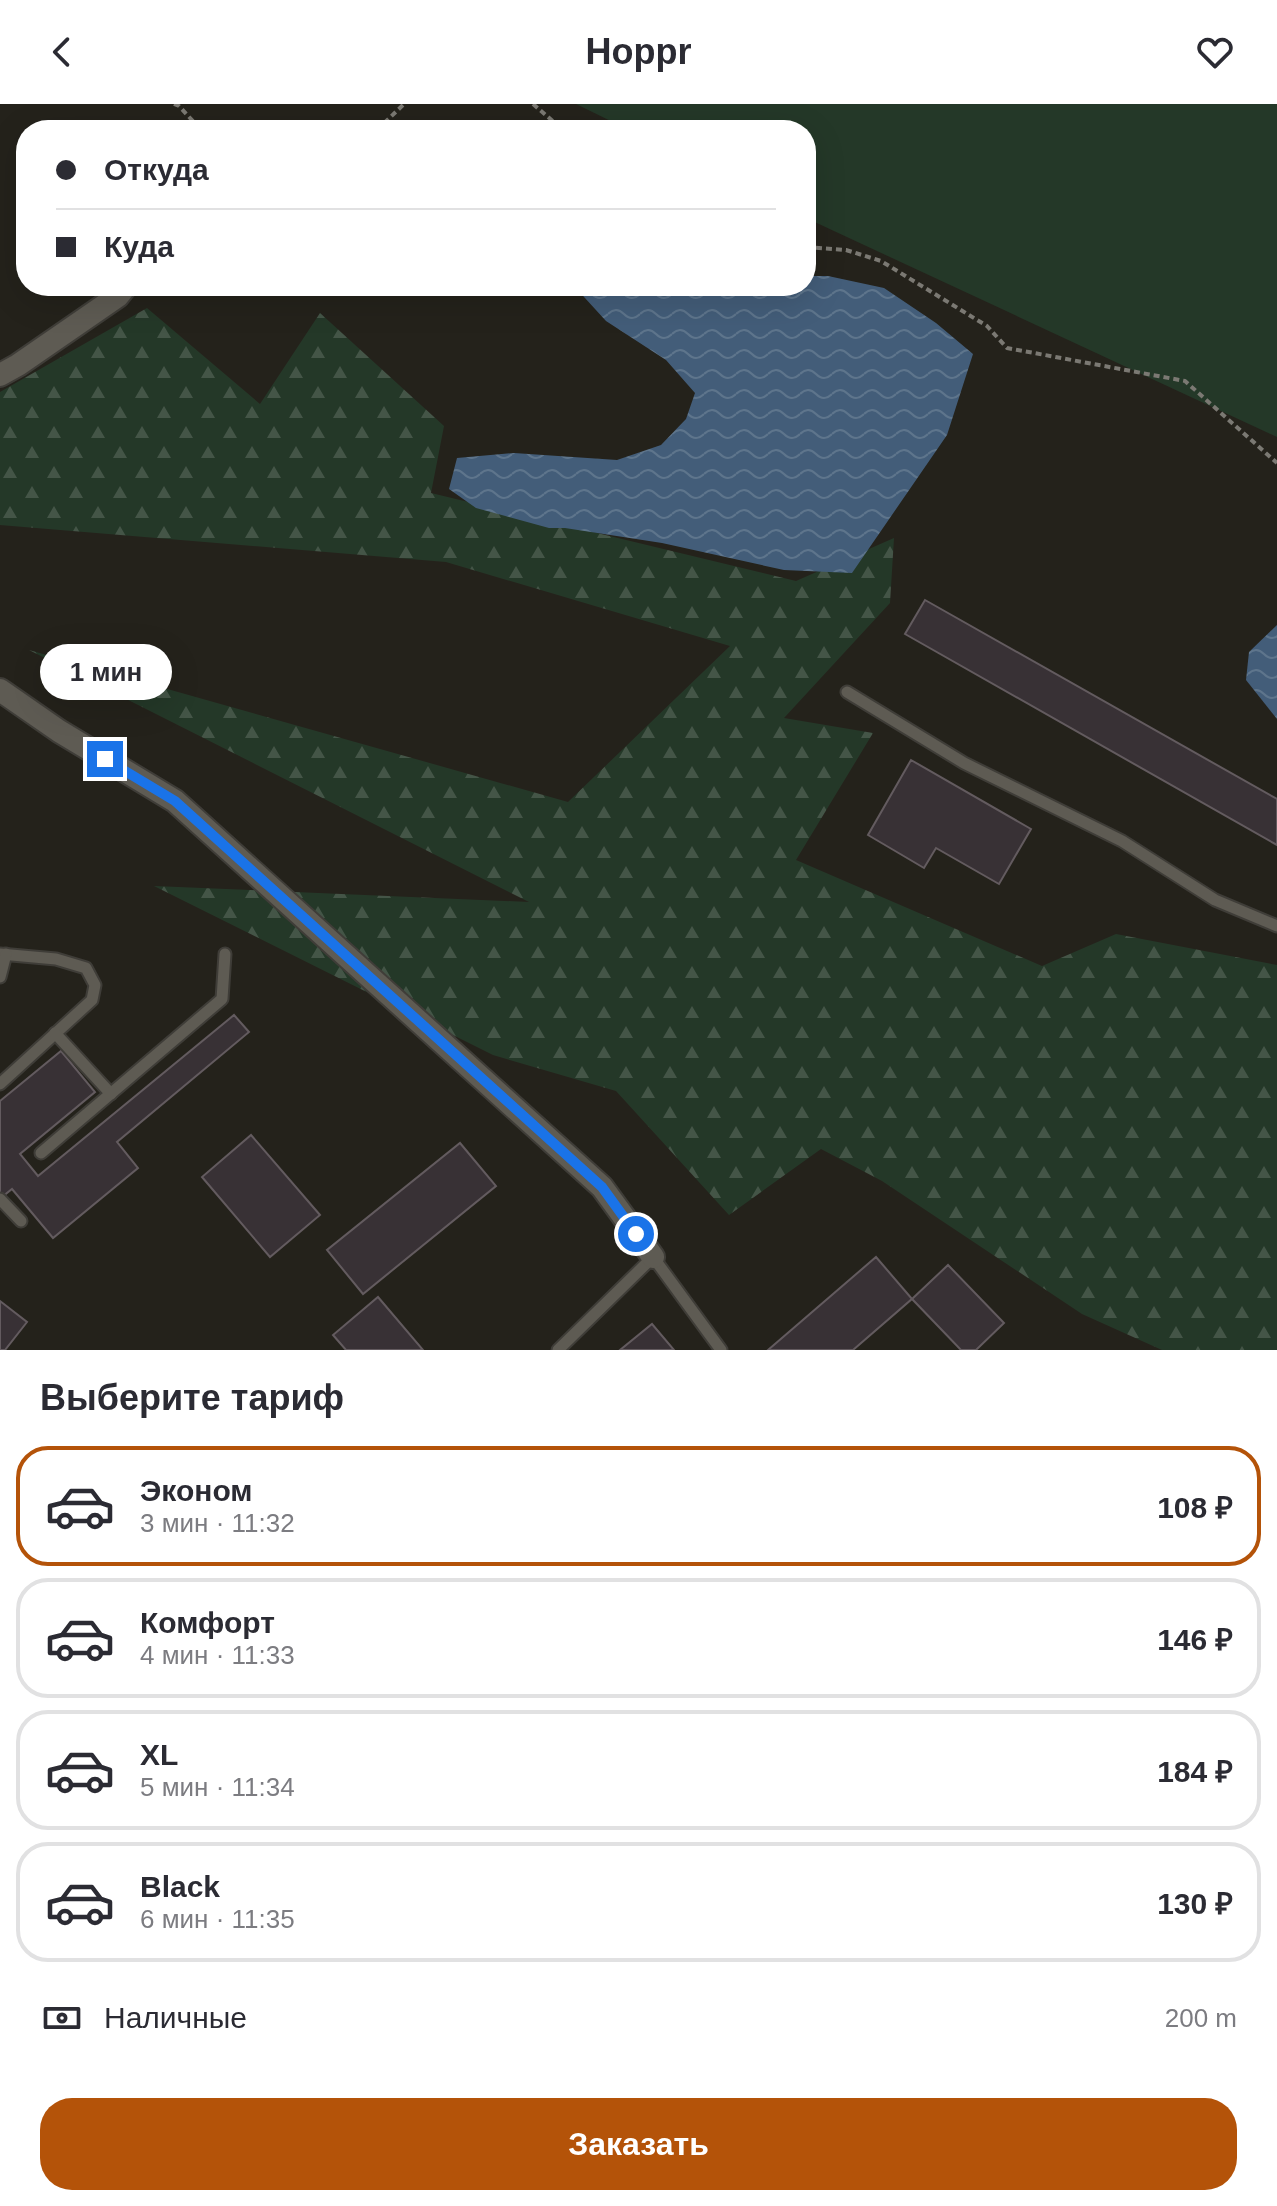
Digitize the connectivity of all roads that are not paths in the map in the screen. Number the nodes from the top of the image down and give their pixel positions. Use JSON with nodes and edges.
{"nodes":[{"id":1,"x":118,"y":296,"type":"edge"},
{"id":2,"x":0,"y":375,"type":"edge"},
{"id":3,"x":0,"y":690,"type":"edge"},
{"id":4,"x":847,"y":692,"type":"dead end"},
{"id":5,"x":1277,"y":926,"type":"edge"},
{"id":6,"x":3,"y":954,"type":"edge"},
{"id":7,"x":225,"y":954,"type":"dead end"},
{"id":8,"x":0,"y":977,"type":"edge"},
{"id":9,"x":55,"y":1033,"type":"junction"},
{"id":10,"x":0,"y":1084,"type":"edge"},
{"id":11,"x":111,"y":1094,"type":"junction"},
{"id":12,"x":41,"y":1153,"type":"dead end"},
{"id":13,"x":0,"y":1199,"type":"edge"},
{"id":14,"x":21,"y":1221,"type":"dead end"},
{"id":15,"x":653,"y":1257,"type":"junction"},
{"id":16,"x":558,"y":1350,"type":"edge"},
{"id":17,"x":721,"y":1350,"type":"edge"}],
"edges":[{"from":1,"to":2,"type":"street"},
{"from":3,"to":15,"type":"street"},
{"from":4,"to":5,"type":"lane"},
{"from":6,"to":8,"type":"lane"},
{"from":6,"to":9,"type":"lane"},
{"from":7,"to":11,"type":"lane"},
{"from":9,"to":10,"type":"lane"},
{"from":9,"to":11,"type":"lane"},
{"from":11,"to":12,"type":"lane"},
{"from":13,"to":14,"type":"lane"},
{"from":15,"to":16,"type":"lane"},
{"from":15,"to":17,"type":"lane"}]}
